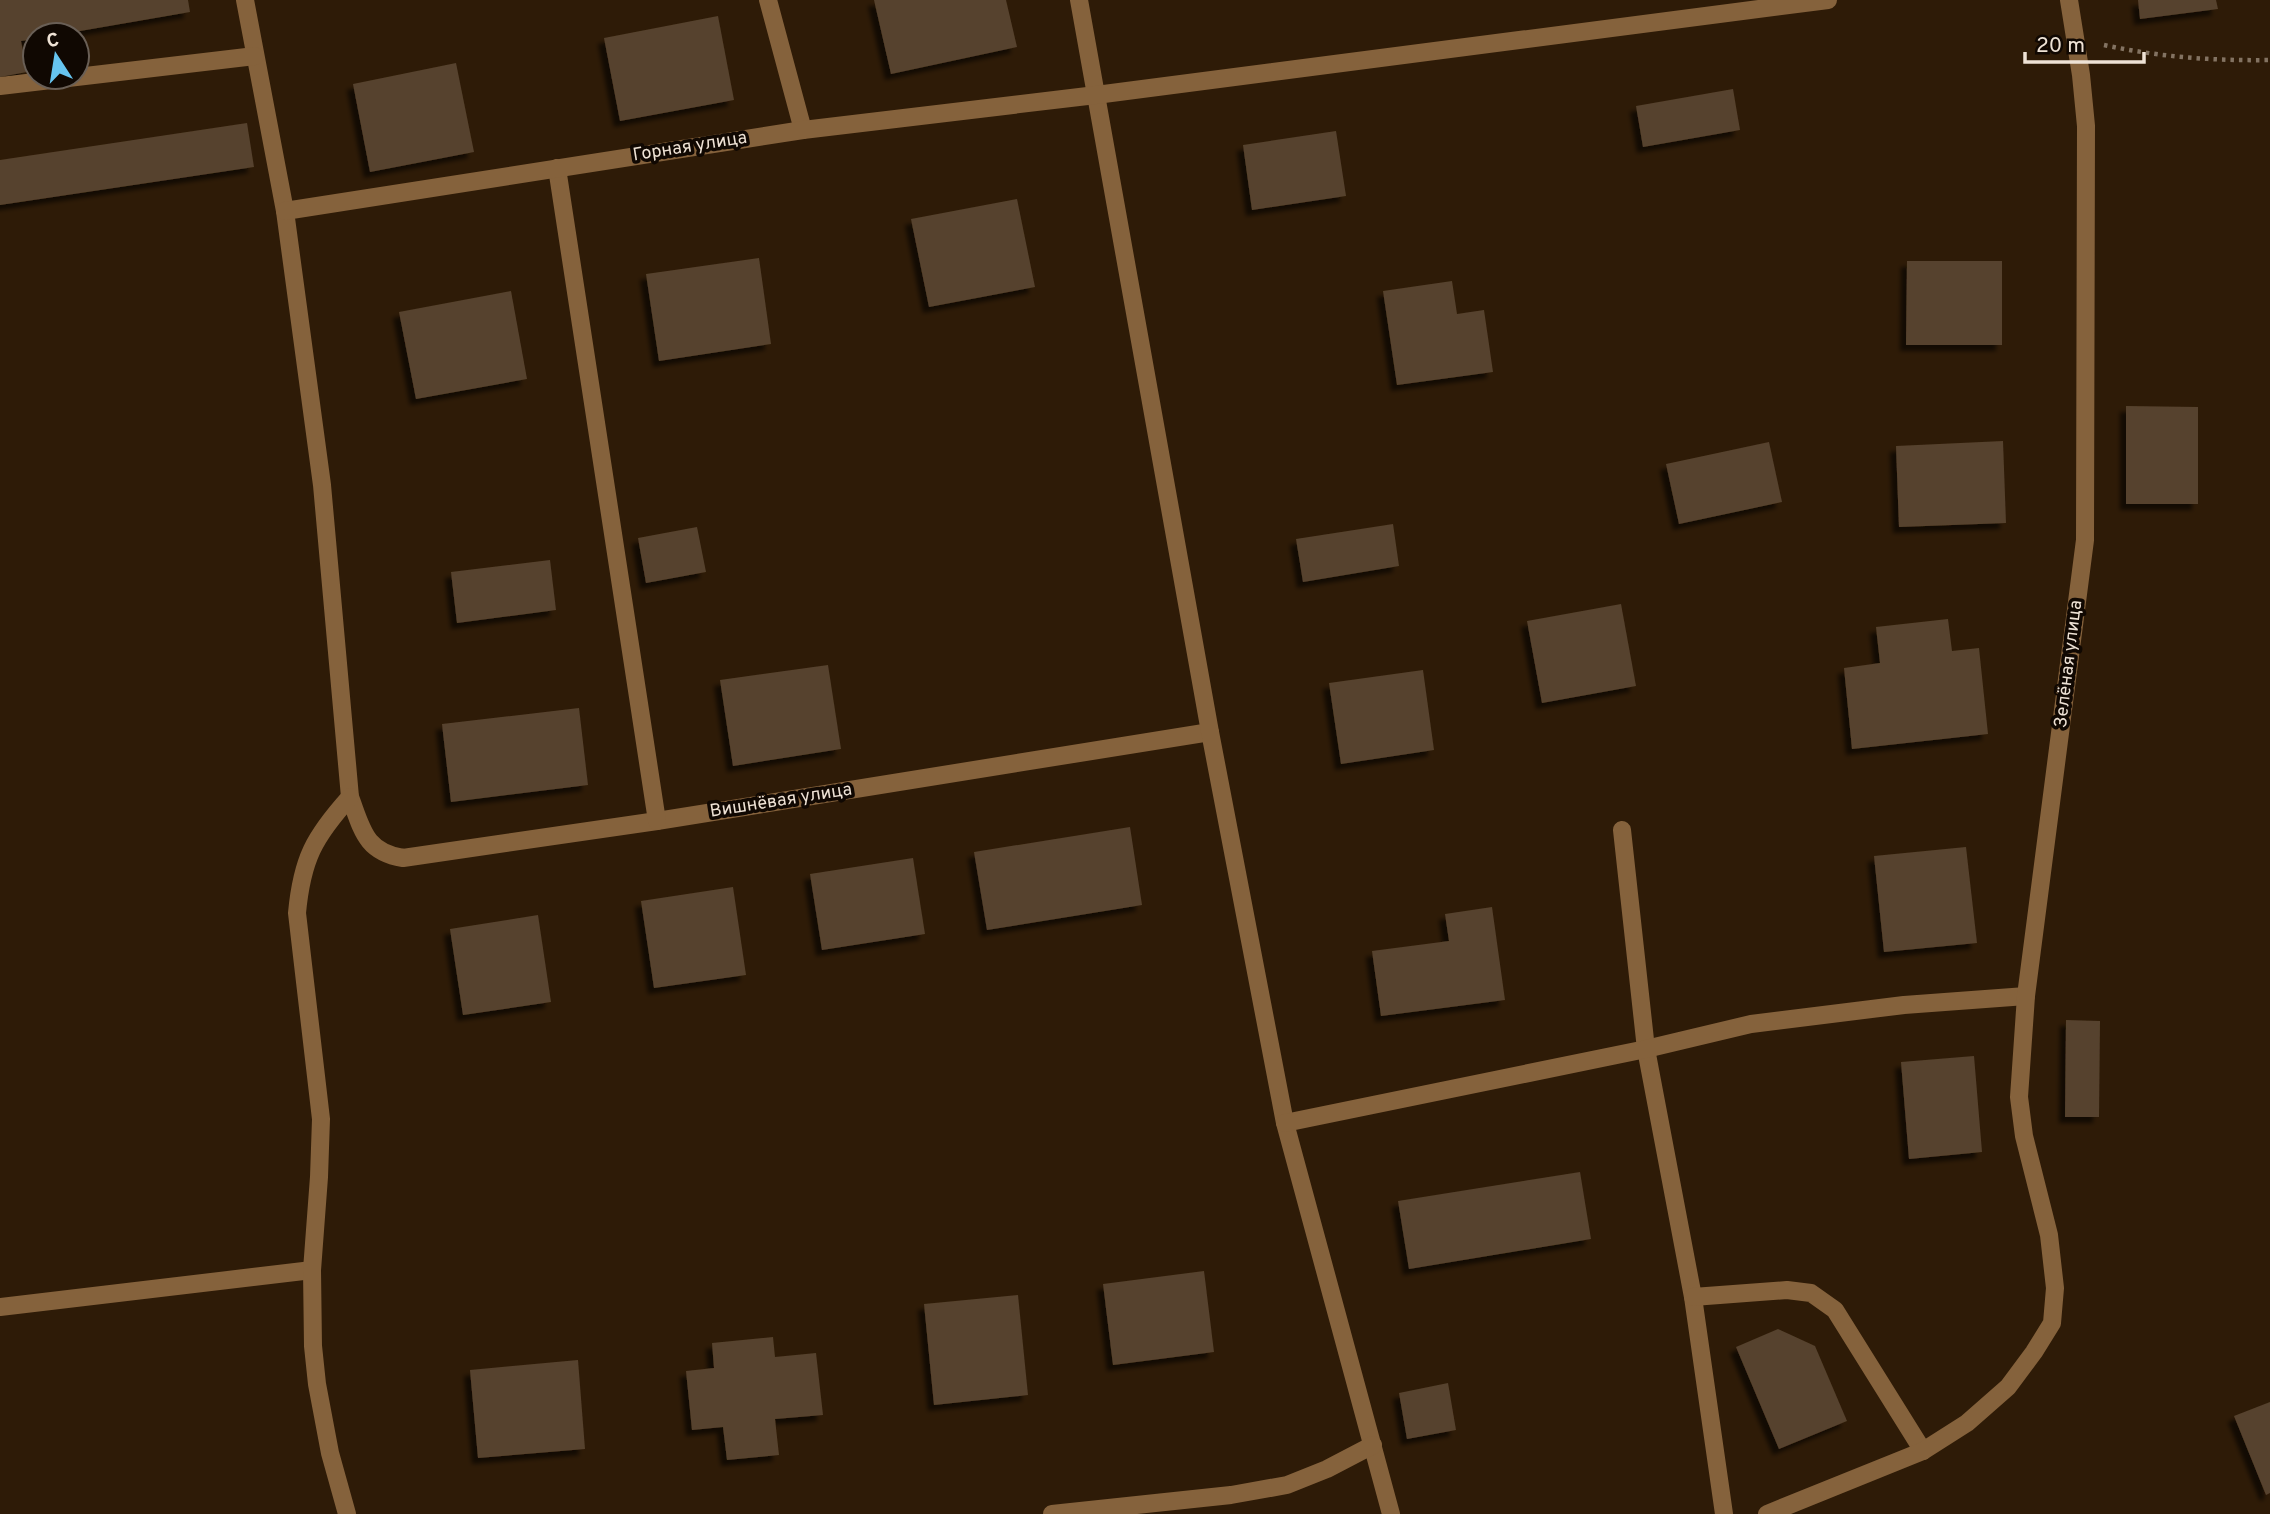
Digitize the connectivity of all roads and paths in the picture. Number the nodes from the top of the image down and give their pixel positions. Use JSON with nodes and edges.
{"nodes":[{"id":1,"x":245,"y":0,"type":"edge"},
{"id":2,"x":768,"y":0,"type":"edge"},
{"id":3,"x":1079,"y":0,"type":"edge"},
{"id":4,"x":1828,"y":0,"type":"edge"},
{"id":5,"x":2069,"y":0,"type":"edge"},
{"id":6,"x":2076,"y":39,"type":"junction"},
{"id":7,"x":256,"y":56,"type":"junction"},
{"id":8,"x":2270,"y":60,"type":"edge"},
{"id":9,"x":0,"y":86,"type":"edge"},
{"id":10,"x":1096,"y":95,"type":"junction"},
{"id":11,"x":803,"y":130,"type":"junction"},
{"id":12,"x":557,"y":169,"type":"junction"},
{"id":13,"x":285,"y":211,"type":"junction"},
{"id":14,"x":1210,"y":732,"type":"junction"},
{"id":15,"x":350,"y":797,"type":"junction"},
{"id":16,"x":657,"y":821,"type":"junction"},
{"id":17,"x":1622,"y":830,"type":"dead end"},
{"id":18,"x":2026,"y":996,"type":"junction"},
{"id":19,"x":1646,"y":1049,"type":"junction"},
{"id":20,"x":1285,"y":1123,"type":"junction"},
{"id":21,"x":312,"y":1270,"type":"junction"},
{"id":22,"x":1693,"y":1297,"type":"junction"},
{"id":23,"x":0,"y":1307,"type":"edge"},
{"id":24,"x":1373,"y":1445,"type":"junction"},
{"id":25,"x":1923,"y":1451,"type":"junction"},
{"id":26,"x":1774,"y":1512,"type":"edge"},
{"id":27,"x":347,"y":1514,"type":"edge"},
{"id":28,"x":1052,"y":1514,"type":"edge"},
{"id":29,"x":1391,"y":1514,"type":"edge"},
{"id":30,"x":1724,"y":1514,"type":"edge"}],
"edges":[{"from":1,"to":7,"type":"street"},
{"from":2,"to":11,"type":"street"},
{"from":3,"to":10,"type":"street"},
{"from":4,"to":10,"type":"street","name":"Горная улица"},
{"from":5,"to":6,"type":"street","name":"Зелёная улица"},
{"from":6,"to":8,"type":"path"},
{"from":6,"to":18,"type":"street","name":"Зелёная улица"},
{"from":7,"to":9,"type":"street"},
{"from":7,"to":13,"type":"street"},
{"from":10,"to":11,"type":"street","name":"Горная улица"},
{"from":10,"to":14,"type":"street"},
{"from":11,"to":12,"type":"street","name":"Горная улица"},
{"from":12,"to":13,"type":"street","name":"Горная улица"},
{"from":12,"to":16,"type":"street"},
{"from":13,"to":15,"type":"street"},
{"from":14,"to":16,"type":"street","name":"Вишнёвая улица"},
{"from":14,"to":20,"type":"street"},
{"from":15,"to":16,"type":"street","name":"Вишнёвая улица"},
{"from":15,"to":21,"type":"street"},
{"from":17,"to":19,"type":"street"},
{"from":18,"to":19,"type":"street"},
{"from":18,"to":25,"type":"street","name":"Зелёная улица"},
{"from":19,"to":20,"type":"street"},
{"from":19,"to":22,"type":"street"},
{"from":20,"to":24,"type":"street"},
{"from":21,"to":23,"type":"street"},
{"from":21,"to":27,"type":"street"},
{"from":22,"to":25,"type":"street"},
{"from":22,"to":30,"type":"street"},
{"from":24,"to":28,"type":"street"},
{"from":24,"to":29,"type":"street"},
{"from":25,"to":26,"type":"street"}]}
